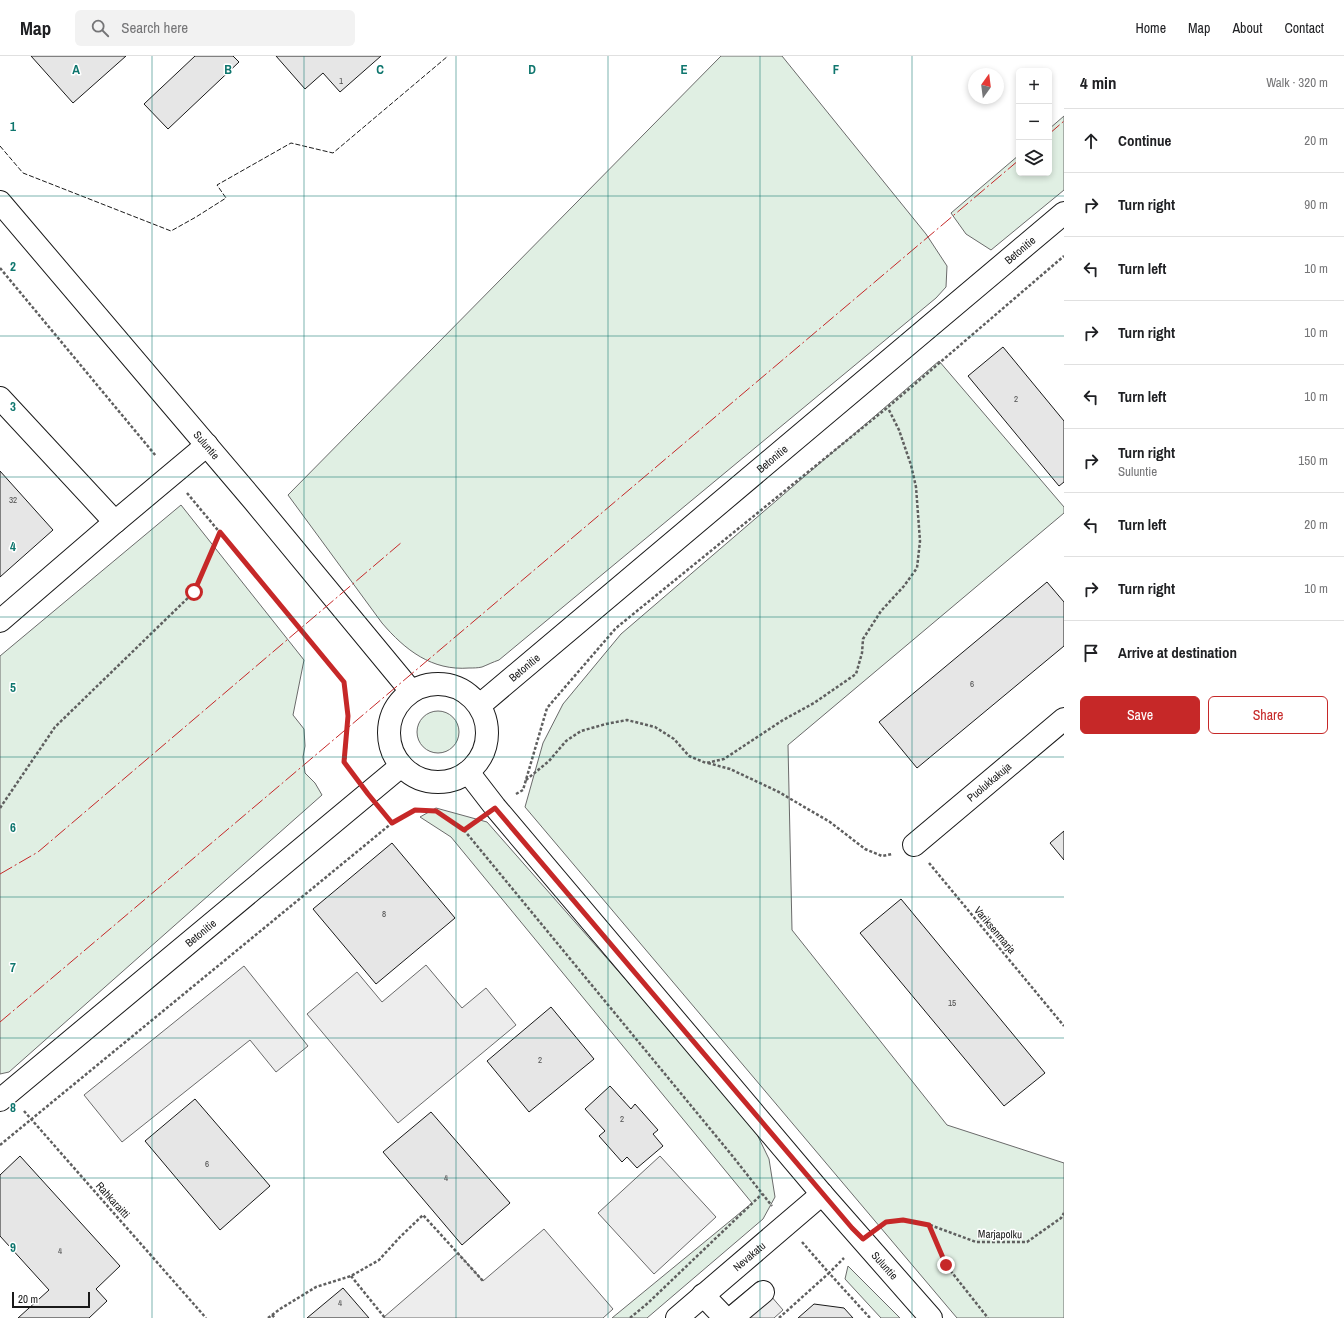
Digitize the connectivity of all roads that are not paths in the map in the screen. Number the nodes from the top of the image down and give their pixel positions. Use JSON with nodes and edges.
{"nodes":[{"id":1,"x":0,"y":202,"type":"edge"},
{"id":2,"x":1064,"y":213,"type":"edge"},
{"id":3,"x":0,"y":398,"type":"edge"},
{"id":4,"x":207,"y":445,"type":"junction"},
{"id":5,"x":115,"y":522,"type":"junction"},
{"id":6,"x":0,"y":622,"type":"edge"},
{"id":7,"x":411,"y":691,"type":"junction"},
{"id":8,"x":480,"y":705,"type":"junction"},
{"id":9,"x":1064,"y":719,"type":"edge"},
{"id":10,"x":401,"y":766,"type":"junction"},
{"id":11,"x":468,"y":772,"type":"junction"},
{"id":12,"x":914,"y":845,"type":"road end"},
{"id":13,"x":4,"y":1097,"type":"edge"},
{"id":14,"x":822,"y":1194,"type":"junction"},
{"id":15,"x":763,"y":1292,"type":"dead end"},
{"id":16,"x":703,"y":1294,"type":"junction"},
{"id":17,"x":677,"y":1318,"type":"edge"},
{"id":18,"x":725,"y":1318,"type":"edge"},
{"id":19,"x":732,"y":1318,"type":"edge"},
{"id":20,"x":931,"y":1318,"type":"edge"}],
"edges":[{"from":1,"to":4,"type":"street","name":"Suluntie"},
{"from":2,"to":8,"type":"street","name":"Betonitie"},
{"from":3,"to":5,"type":"street"},
{"from":4,"to":5,"type":"street"},
{"from":4,"to":7,"type":"street","name":"Suluntie"},
{"from":5,"to":6,"type":"street"},
{"from":7,"to":8,"type":"street"},
{"from":7,"to":10,"type":"street"},
{"from":8,"to":11,"type":"street"},
{"from":9,"to":12,"type":"street","name":"Puolukkakuja"},
{"from":10,"to":11,"type":"street"},
{"from":10,"to":13,"type":"street","name":"Betonitie"},
{"from":11,"to":14,"type":"street","name":"Suluntie"},
{"from":14,"to":16,"type":"street","name":"Nevakatu"},
{"from":14,"to":20,"type":"street","name":"Suluntie"},
{"from":15,"to":19,"type":"street"},
{"from":16,"to":17,"type":"street","name":"Nevakatu"},
{"from":16,"to":18,"type":"street"}]}
